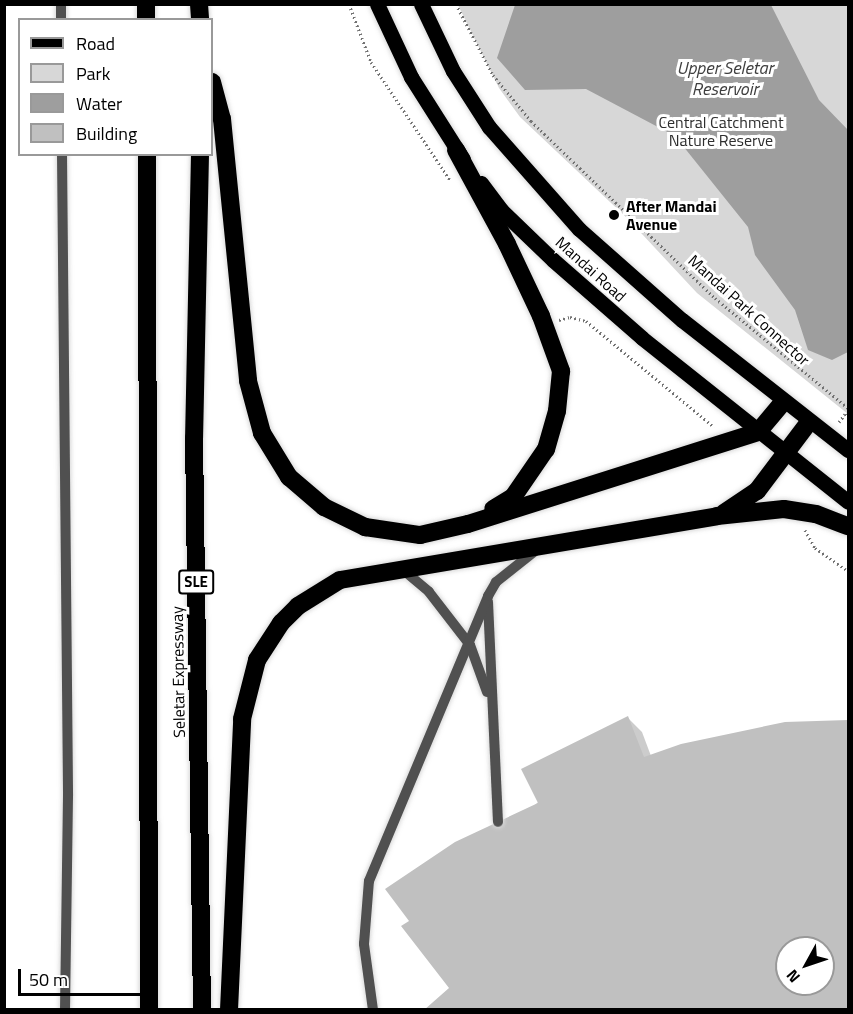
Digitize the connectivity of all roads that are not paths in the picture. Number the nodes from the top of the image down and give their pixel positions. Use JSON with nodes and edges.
{"nodes":[{"id":1,"x":377,"y":4,"type":"edge"},
{"id":2,"x":421,"y":4,"type":"edge"},
{"id":3,"x":213,"y":86,"type":"edge"},
{"id":4,"x":456,"y":150,"type":"junction"},
{"id":5,"x":62,"y":156,"type":"edge"},
{"id":6,"x":147,"y":156,"type":"edge"},
{"id":7,"x":200,"y":156,"type":"edge"},
{"id":8,"x":783,"y":402,"type":"junction"},
{"id":9,"x":809,"y":422,"type":"junction"},
{"id":10,"x":758,"y":432,"type":"junction"},
{"id":11,"x":849,"y":450,"type":"edge"},
{"id":12,"x":785,"y":454,"type":"junction"},
{"id":13,"x":849,"y":502,"type":"edge"},
{"id":14,"x":717,"y":516,"type":"junction"},
{"id":15,"x":468,"y":524,"type":"junction"},
{"id":16,"x":849,"y":526,"type":"edge"},
{"id":17,"x":545,"y":544,"type":"junction"},
{"id":18,"x":401,"y":568,"type":"junction"},
{"id":19,"x":488,"y":596,"type":"junction"},
{"id":20,"x":470,"y":645,"type":"junction"},
{"id":21,"x":492,"y":707,"type":"junction"},
{"id":22,"x":498,"y":822,"type":"dead end"},
{"id":23,"x":65,"y":1010,"type":"edge"},
{"id":24,"x":149,"y":1010,"type":"edge"},
{"id":25,"x":202,"y":1010,"type":"edge"},
{"id":26,"x":229,"y":1010,"type":"edge"},
{"id":27,"x":373,"y":1010,"type":"edge"}],
"edges":[{"from":1,"to":4,"type":"main road","name":"Mandai Road"},
{"from":2,"to":8,"type":"main road","name":"Mandai Road"},
{"from":3,"to":15,"type":"highway"},
{"from":4,"to":10,"type":"main road","name":"Mandai Road"},
{"from":4,"to":15,"type":"highway"},
{"from":5,"to":23,"type":"lane"},
{"from":6,"to":24,"type":"highway","name":"Seletar Expressway"},
{"from":7,"to":25,"type":"highway","name":"Seletar Expressway","number":"SLE"},
{"from":8,"to":9,"type":"main road","name":"Mandai Road"},
{"from":8,"to":10,"type":"highway"},
{"from":9,"to":11,"type":"main road","name":"Mandai Road"},
{"from":9,"to":12,"type":"highway"},
{"from":10,"to":12,"type":"main road","name":"Mandai Road"},
{"from":10,"to":15,"type":"highway"},
{"from":12,"to":13,"type":"main road","name":"Mandai Road"},
{"from":12,"to":14,"type":"highway"},
{"from":14,"to":16,"type":"highway"},
{"from":14,"to":17,"type":"highway"},
{"from":17,"to":18,"type":"highway"},
{"from":17,"to":19,"type":"lane"},
{"from":18,"to":20,"type":"lane"},
{"from":18,"to":26,"type":"highway"},
{"from":19,"to":20,"type":"lane"},
{"from":19,"to":21,"type":"lane"},
{"from":20,"to":21,"type":"lane"},
{"from":20,"to":27,"type":"lane"},
{"from":21,"to":22,"type":"lane"}]}
